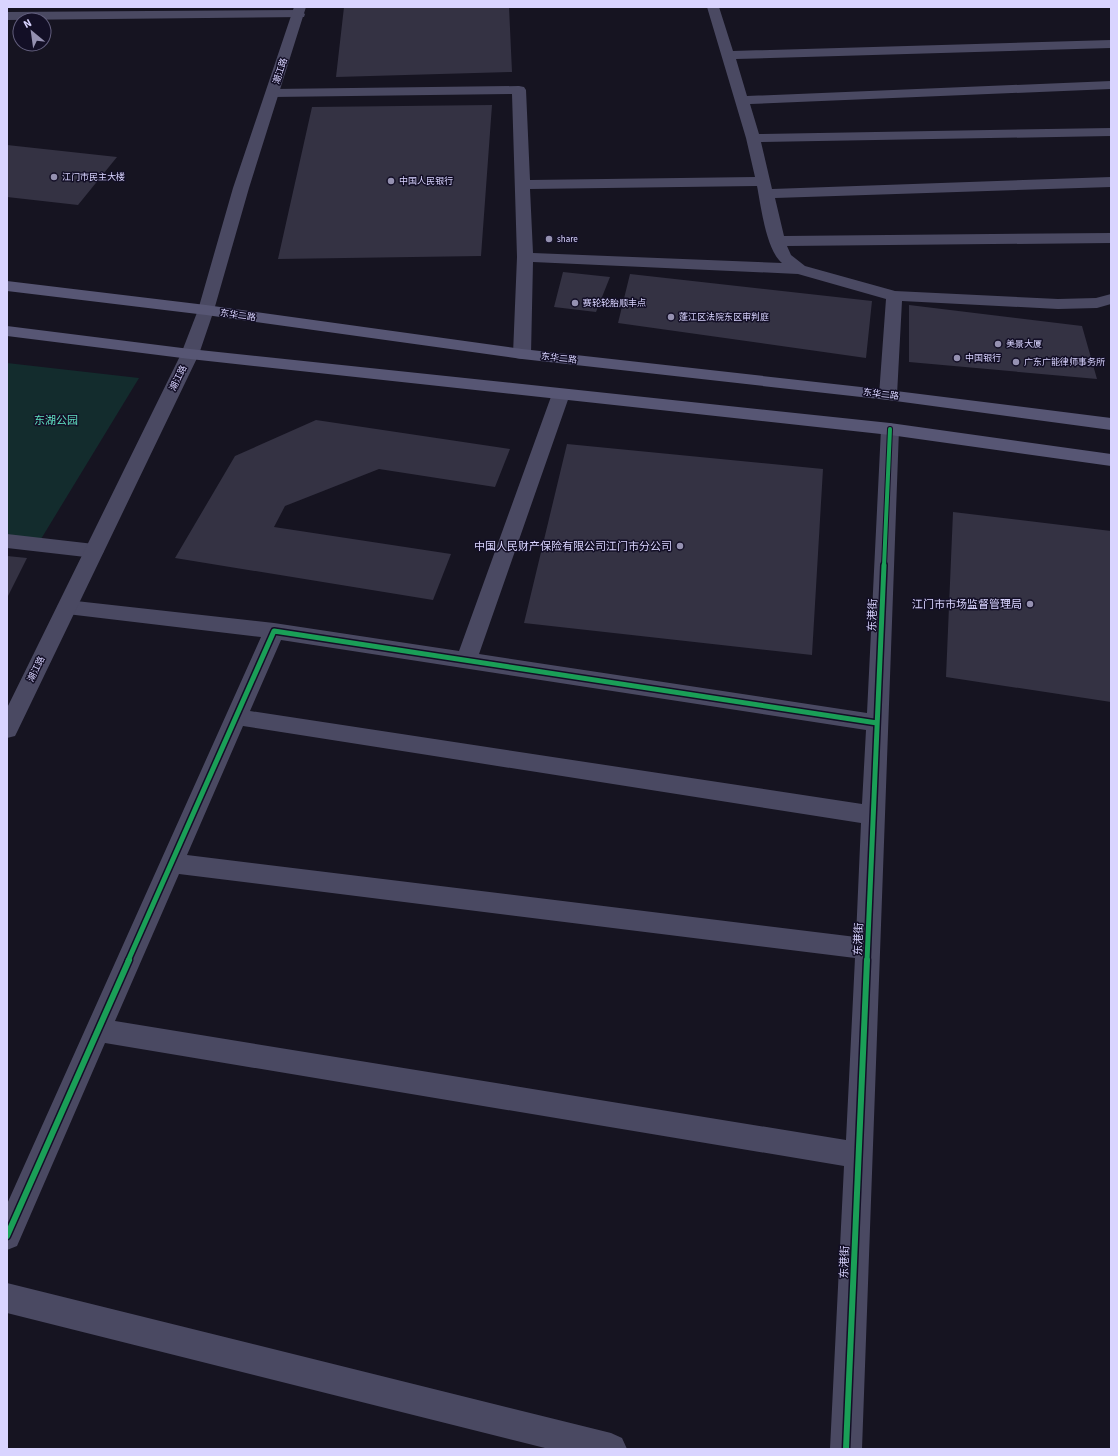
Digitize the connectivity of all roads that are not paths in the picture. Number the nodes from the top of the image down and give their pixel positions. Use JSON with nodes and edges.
{"nodes":[{"id":1,"x":713,"y":7,"type":"edge"},
{"id":2,"x":300,"y":10,"type":"edge"},
{"id":3,"x":7,"y":16,"type":"edge"},
{"id":4,"x":1111,"y":44,"type":"edge"},
{"id":5,"x":728,"y":55,"type":"junction"},
{"id":6,"x":1111,"y":85,"type":"edge"},
{"id":7,"x":273,"y":93,"type":"junction"},
{"id":8,"x":741,"y":100,"type":"junction"},
{"id":9,"x":1111,"y":132,"type":"edge"},
{"id":10,"x":753,"y":138,"type":"junction"},
{"id":11,"x":1111,"y":182,"type":"edge"},
{"id":12,"x":522,"y":185,"type":"junction"},
{"id":13,"x":764,"y":187,"type":"junction"},
{"id":14,"x":1111,"y":238,"type":"edge"},
{"id":15,"x":777,"y":241,"type":"junction"},
{"id":16,"x":525,"y":257,"type":"junction"},
{"id":17,"x":799,"y":269,"type":"junction"},
{"id":18,"x":7,"y":286,"type":"edge"},
{"id":19,"x":894,"y":296,"type":"junction"},
{"id":20,"x":1111,"y":299,"type":"edge"},
{"id":21,"x":206,"y":310,"type":"junction"},
{"id":22,"x":7,"y":330,"type":"edge"},
{"id":23,"x":190,"y":354,"type":"junction"},
{"id":24,"x":522,"y":354,"type":"junction"},
{"id":25,"x":561,"y":394,"type":"junction"},
{"id":26,"x":888,"y":394,"type":"junction"},
{"id":27,"x":1111,"y":424,"type":"edge"},
{"id":28,"x":890,"y":429,"type":"junction"},
{"id":29,"x":1111,"y":460,"type":"edge"},
{"id":30,"x":7,"y":541,"type":"edge"},
{"id":31,"x":94,"y":551,"type":"junction"},
{"id":32,"x":67,"y":607,"type":"junction"},
{"id":33,"x":274,"y":631,"type":"junction"},
{"id":34,"x":466,"y":660,"type":"junction"},
{"id":35,"x":236,"y":717,"type":"junction"},
{"id":36,"x":877,"y":723,"type":"junction"},
{"id":37,"x":7,"y":730,"type":"edge"},
{"id":38,"x":873,"y":815,"type":"junction"},
{"id":39,"x":171,"y":863,"type":"junction"},
{"id":40,"x":867,"y":949,"type":"junction"},
{"id":41,"x":98,"y":1030,"type":"junction"},
{"id":42,"x":858,"y":1155,"type":"junction"},
{"id":43,"x":7,"y":1236,"type":"edge"},
{"id":44,"x":7,"y":1298,"type":"edge"},
{"id":45,"x":611,"y":1449,"type":"edge"},
{"id":46,"x":846,"y":1449,"type":"edge"}],
"edges":[{"from":1,"to":5,"type":"street"},
{"from":2,"to":3,"type":"street"},
{"from":2,"to":7,"type":"street","name":"潮江路"},
{"from":4,"to":5,"type":"street"},
{"from":5,"to":8,"type":"street"},
{"from":6,"to":8,"type":"street"},
{"from":7,"to":12,"type":"street"},
{"from":7,"to":21,"type":"street","name":"潮江路"},
{"from":8,"to":10,"type":"street"},
{"from":9,"to":10,"type":"street"},
{"from":10,"to":13,"type":"street"},
{"from":11,"to":13,"type":"street"},
{"from":12,"to":13,"type":"street"},
{"from":12,"to":16,"type":"street"},
{"from":13,"to":15,"type":"street"},
{"from":14,"to":15,"type":"street"},
{"from":15,"to":17,"type":"street"},
{"from":16,"to":17,"type":"street"},
{"from":16,"to":24,"type":"street"},
{"from":17,"to":19,"type":"street"},
{"from":18,"to":21,"type":"main road","name":"东华二路"},
{"from":19,"to":20,"type":"street"},
{"from":19,"to":26,"type":"street"},
{"from":21,"to":23,"type":"street","name":"潮江路"},
{"from":21,"to":24,"type":"main road","name":"东华二路"},
{"from":22,"to":23,"type":"main road"},
{"from":23,"to":25,"type":"main road"},
{"from":23,"to":31,"type":"street","name":"潮江路"},
{"from":24,"to":26,"type":"main road","name":"东华二路"},
{"from":25,"to":28,"type":"main road"},
{"from":25,"to":34,"type":"street"},
{"from":26,"to":27,"type":"main road","name":"东华二路"},
{"from":28,"to":29,"type":"main road"},
{"from":28,"to":36,"type":"street","name":"东港街"},
{"from":30,"to":31,"type":"street"},
{"from":31,"to":32,"type":"street","name":"潮江路"},
{"from":32,"to":33,"type":"street"},
{"from":32,"to":37,"type":"street","name":"潮江路"},
{"from":33,"to":34,"type":"street"},
{"from":33,"to":35,"type":"street"},
{"from":34,"to":36,"type":"street"},
{"from":35,"to":38,"type":"street"},
{"from":35,"to":39,"type":"street"},
{"from":36,"to":38,"type":"street","name":"东港街"},
{"from":38,"to":40,"type":"street","name":"东港街"},
{"from":39,"to":40,"type":"street"},
{"from":39,"to":41,"type":"street"},
{"from":40,"to":42,"type":"street","name":"东港街"},
{"from":41,"to":42,"type":"street"},
{"from":41,"to":43,"type":"street"},
{"from":42,"to":46,"type":"street","name":"东港街"},
{"from":44,"to":45,"type":"street"}]}
